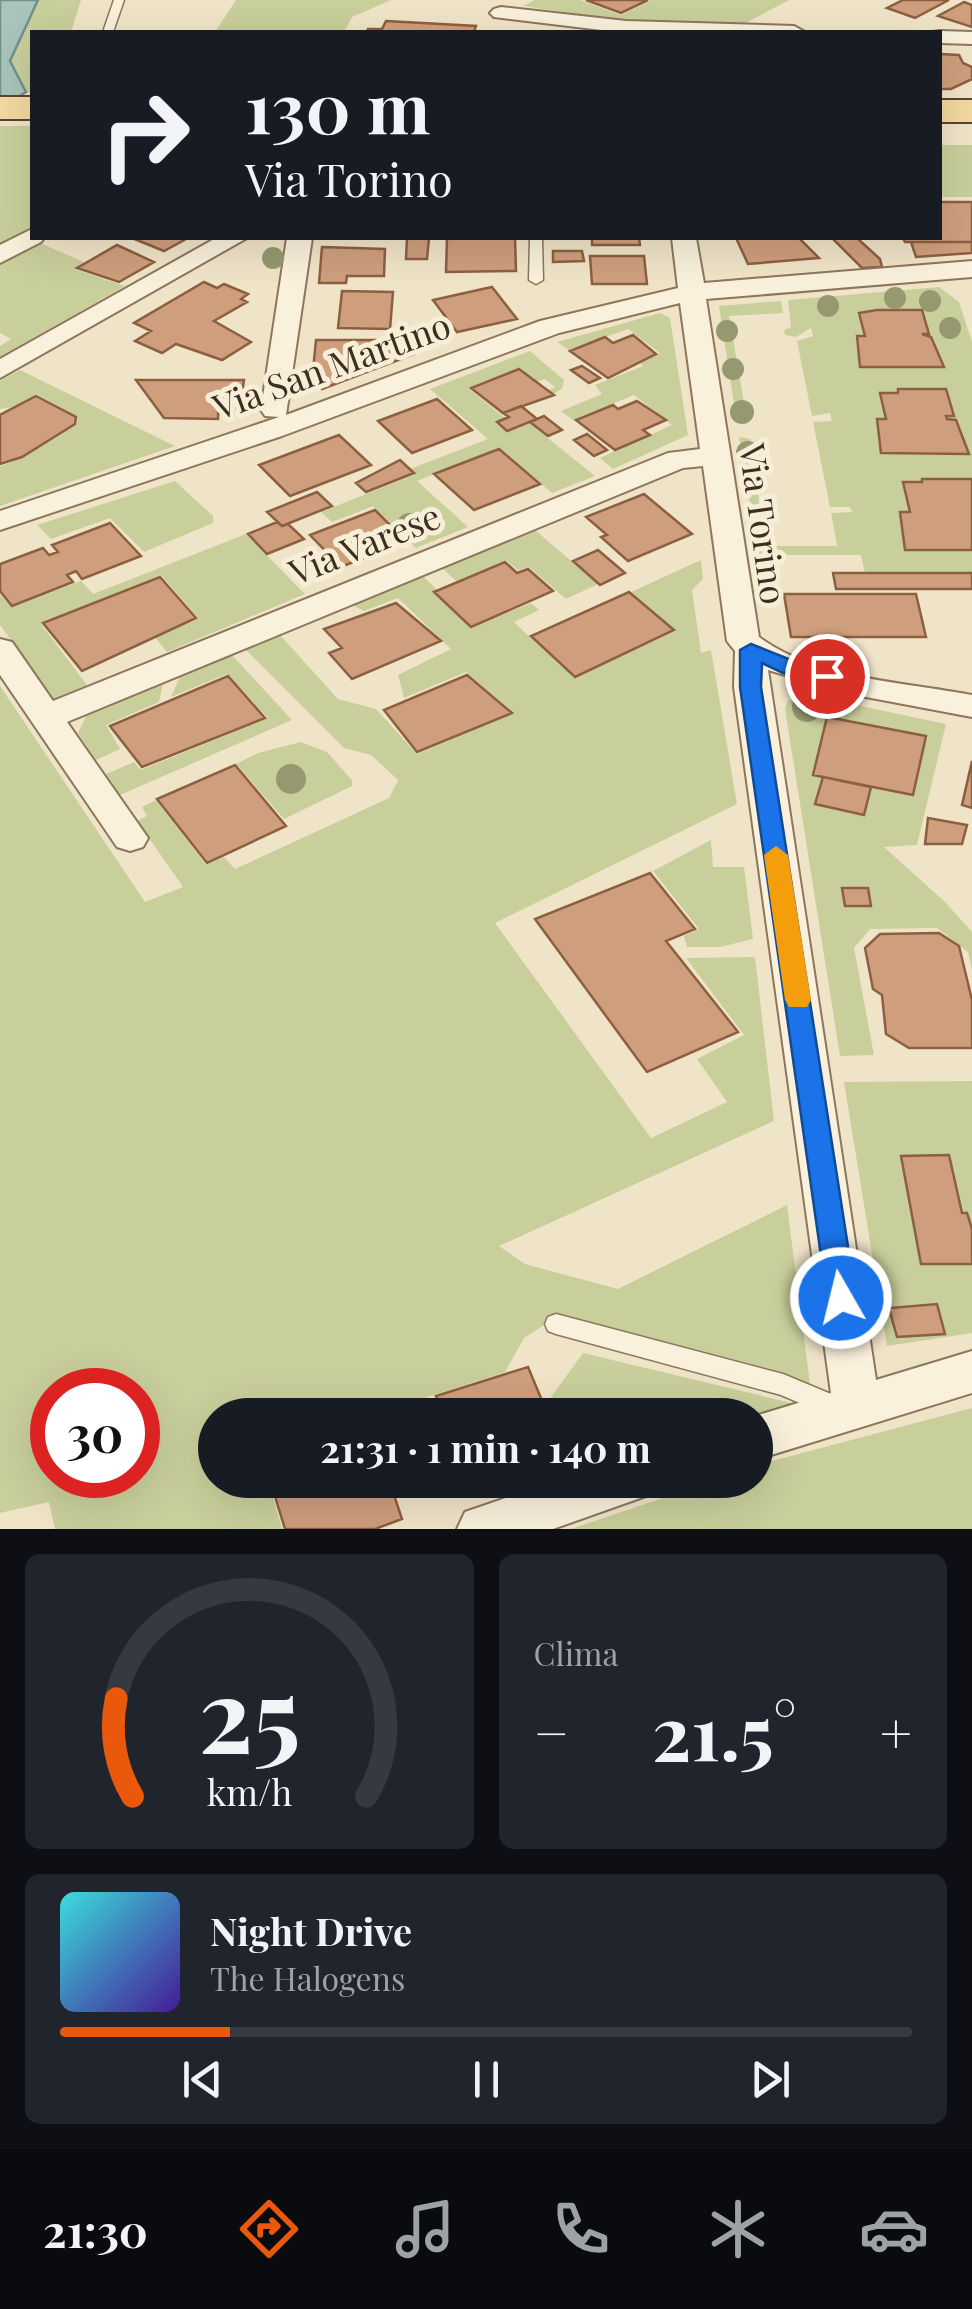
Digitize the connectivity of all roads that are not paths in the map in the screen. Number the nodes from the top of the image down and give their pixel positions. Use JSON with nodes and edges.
{"nodes":[{"id":1,"x":119,"y":0,"type":"edge"},
{"id":2,"x":501,"y":13,"type":"dead end"},
{"id":3,"x":581,"y":27,"type":"edge"},
{"id":4,"x":109,"y":30,"type":"edge"},
{"id":5,"x":710,"y":30,"type":"edge"},
{"id":6,"x":942,"y":37,"type":"edge"},
{"id":7,"x":972,"y":38,"type":"edge"},
{"id":8,"x":0,"y":108,"type":"edge"},
{"id":9,"x":30,"y":108,"type":"edge"},
{"id":10,"x":942,"y":111,"type":"edge"},
{"id":11,"x":972,"y":111,"type":"edge"},
{"id":12,"x":30,"y":238,"type":"edge"},
{"id":13,"x":230,"y":240,"type":"edge"},
{"id":14,"x":299,"y":240,"type":"edge"},
{"id":15,"x":536,"y":240,"type":"edge"},
{"id":16,"x":684,"y":240,"type":"edge"},
{"id":17,"x":0,"y":254,"type":"edge"},
{"id":18,"x":970,"y":276,"type":"edge"},
{"id":19,"x":536,"y":280,"type":"dead end"},
{"id":20,"x":692,"y":292,"type":"junction"},
{"id":21,"x":0,"y":370,"type":"edge"},
{"id":22,"x":275,"y":410,"type":"dead end"},
{"id":23,"x":714,"y":457,"type":"junction"},
{"id":24,"x":0,"y":520,"type":"edge"},
{"id":25,"x":0,"y":650,"type":"edge"},
{"id":26,"x":751,"y":650,"type":"junction"},
{"id":27,"x":972,"y":706,"type":"edge"},
{"id":28,"x":47,"y":718,"type":"junction"},
{"id":29,"x":130,"y":838,"type":"dead end"},
{"id":30,"x":556,"y":1324,"type":"dead end"},
{"id":31,"x":972,"y":1372,"type":"edge"},
{"id":32,"x":848,"y":1407,"type":"junction"},
{"id":33,"x":773,"y":1432,"type":"edge"},
{"id":34,"x":575,"y":1498,"type":"edge"},
{"id":35,"x":482,"y":1529,"type":"edge"}],
"edges":[{"from":1,"to":4,"type":"lane"},
{"from":2,"to":3,"type":"street"},
{"from":3,"to":5,"type":"street"},
{"from":6,"to":7,"type":"street"},
{"from":8,"to":9,"type":"main road"},
{"from":10,"to":11,"type":"main road"},
{"from":12,"to":17,"type":"street"},
{"from":13,"to":21,"type":"street"},
{"from":14,"to":22,"type":"street"},
{"from":15,"to":19,"type":"lane"},
{"from":16,"to":20,"type":"street","name":"Via Torino"},
{"from":18,"to":20,"type":"street","name":"Via San Martino"},
{"from":20,"to":23,"type":"street","name":"Via Torino"},
{"from":20,"to":24,"type":"street","name":"Via San Martino"},
{"from":23,"to":26,"type":"street","name":"Via Torino"},
{"from":23,"to":28,"type":"street","name":"Via Varese"},
{"from":25,"to":28,"type":"street"},
{"from":26,"to":27,"type":"street","name":"Via Torino"},
{"from":26,"to":32,"type":"street"},
{"from":28,"to":29,"type":"street"},
{"from":30,"to":32,"type":"lane"},
{"from":31,"to":32,"type":"street"},
{"from":32,"to":33,"type":"street"},
{"from":34,"to":35,"type":"street"}]}
